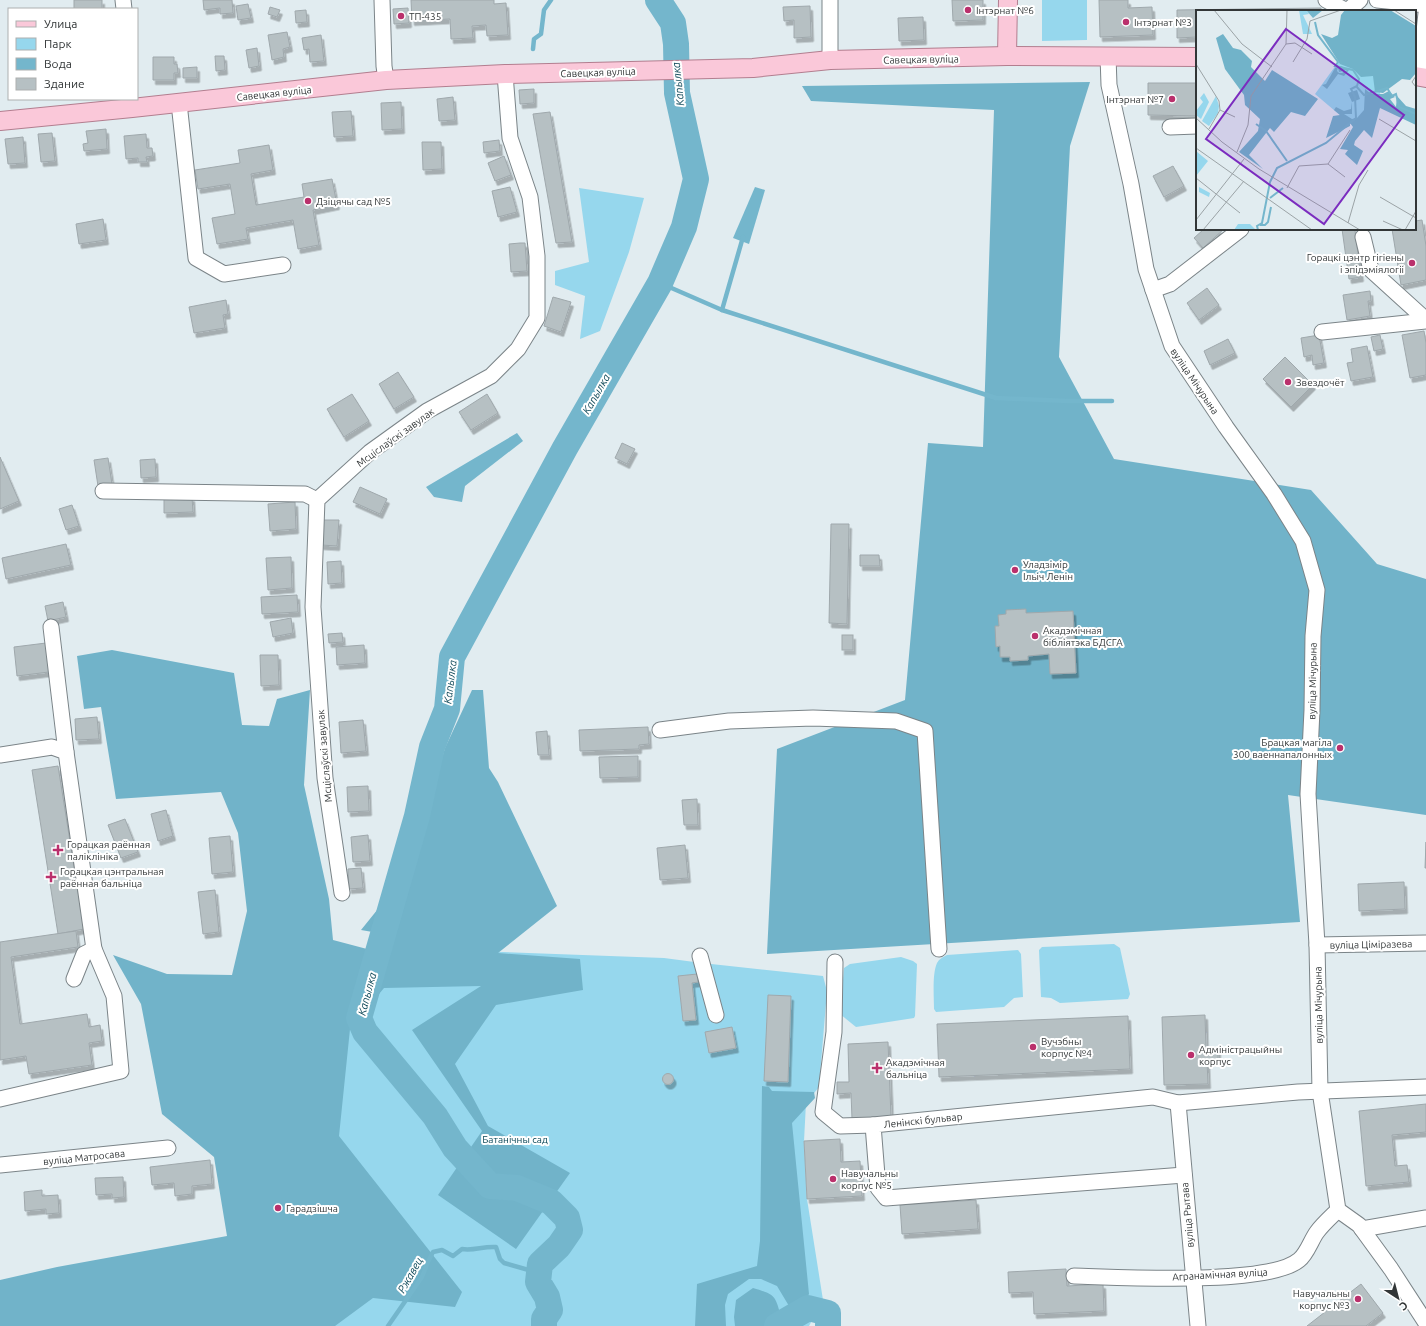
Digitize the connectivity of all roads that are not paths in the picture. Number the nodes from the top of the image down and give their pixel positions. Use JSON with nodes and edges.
{"nodes":[{"id":1,"x":382,"y":0,"type":"edge"},
{"id":2,"x":830,"y":0,"type":"edge"},
{"id":3,"x":1008,"y":0,"type":"edge"},
{"id":4,"x":1326,"y":0,"type":"edge"},
{"id":5,"x":1360,"y":0,"type":"edge"},
{"id":6,"x":1377,"y":0,"type":"edge"},
{"id":7,"x":1426,"y":4,"type":"edge"},
{"id":8,"x":1345,"y":10,"type":"edge"},
{"id":9,"x":1348,"y":10,"type":"edge"},
{"id":10,"x":1426,"y":13,"type":"edge"},
{"id":11,"x":1007,"y":56,"type":"junction"},
{"id":12,"x":1108,"y":56,"type":"junction"},
{"id":13,"x":1196,"y":57,"type":"edge"},
{"id":14,"x":830,"y":60,"type":"junction"},
{"id":15,"x":505,"y":74,"type":"junction"},
{"id":16,"x":1420,"y":77,"type":"edge"},
{"id":17,"x":386,"y":80,"type":"junction"},
{"id":18,"x":179,"y":103,"type":"junction"},
{"id":19,"x":131,"y":104,"type":"edge"},
{"id":20,"x":0,"y":121,"type":"edge"},
{"id":21,"x":1196,"y":126,"type":"edge"},
{"id":22,"x":1170,"y":127,"type":"dead end"},
{"id":23,"x":1240,"y":230,"type":"edge"},
{"id":24,"x":1363,"y":238,"type":"dead end"},
{"id":25,"x":283,"y":265,"type":"dead end"},
{"id":26,"x":1152,"y":290,"type":"junction"},
{"id":27,"x":1426,"y":321,"type":"edge"},
{"id":28,"x":1322,"y":332,"type":"dead end"},
{"id":29,"x":103,"y":491,"type":"dead end"},
{"id":30,"x":317,"y":500,"type":"junction"},
{"id":31,"x":51,"y":627,"type":"dead end"},
{"id":32,"x":660,"y":730,"type":"dead end"},
{"id":33,"x":66,"y":752,"type":"junction"},
{"id":34,"x":0,"y":755,"type":"edge"},
{"id":35,"x":342,"y":893,"type":"dead end"},
{"id":36,"x":1426,"y":943,"type":"edge"},
{"id":37,"x":1317,"y":945,"type":"junction"},
{"id":38,"x":94,"y":949,"type":"junction"},
{"id":39,"x":939,"y":949,"type":"dead end"},
{"id":40,"x":700,"y":956,"type":"dead end"},
{"id":41,"x":835,"y":962,"type":"dead end"},
{"id":42,"x":74,"y":979,"type":"dead end"},
{"id":43,"x":716,"y":1015,"type":"dead end"},
{"id":44,"x":1426,"y":1087,"type":"edge"},
{"id":45,"x":1320,"y":1091,"type":"junction"},
{"id":46,"x":0,"y":1098,"type":"edge"},
{"id":47,"x":1178,"y":1103,"type":"junction"},
{"id":48,"x":873,"y":1125,"type":"junction"},
{"id":49,"x":168,"y":1148,"type":"dead end"},
{"id":50,"x":0,"y":1165,"type":"edge"},
{"id":51,"x":1184,"y":1175,"type":"junction"},
{"id":52,"x":1338,"y":1210,"type":"junction"},
{"id":53,"x":1426,"y":1218,"type":"edge"},
{"id":54,"x":1362,"y":1229,"type":"junction"},
{"id":55,"x":1074,"y":1276,"type":"dead end"},
{"id":56,"x":1193,"y":1278,"type":"junction"},
{"id":57,"x":1426,"y":1323,"type":"edge"},
{"id":58,"x":1198,"y":1326,"type":"edge"}],
"edges":[{"from":1,"to":17,"type":"street"},
{"from":2,"to":14,"type":"street"},
{"from":3,"to":11,"type":"main road"},
{"from":4,"to":8,"type":"street"},
{"from":5,"to":9,"type":"street"},
{"from":6,"to":7,"type":"street"},
{"from":10,"to":16,"type":"street"},
{"from":11,"to":12,"type":"main road","name":"Савецкая вуліца"},
{"from":11,"to":14,"type":"main road","name":"Савецкая вуліца"},
{"from":12,"to":13,"type":"main road","name":"Савецкая вуліца"},
{"from":12,"to":26,"type":"street","name":"вуліца Мічурына"},
{"from":14,"to":15,"type":"main road","name":"Савецкая вуліца"},
{"from":15,"to":17,"type":"main road","name":"Савецкая вуліца"},
{"from":15,"to":30,"type":"street","name":"Мсціслаўскі завулак"},
{"from":17,"to":18,"type":"main road","name":"Савецкая вуліца"},
{"from":18,"to":19,"type":"main road","name":"Савецкая вуліца"},
{"from":18,"to":25,"type":"street"},
{"from":19,"to":20,"type":"main road","name":"Савецкая вуліца"},
{"from":21,"to":22,"type":"street"},
{"from":23,"to":26,"type":"street"},
{"from":24,"to":27,"type":"street"},
{"from":26,"to":37,"type":"street","name":"вуліца Мічурына"},
{"from":27,"to":28,"type":"street"},
{"from":29,"to":30,"type":"street"},
{"from":30,"to":35,"type":"street","name":"Мсціслаўскі завулак"},
{"from":31,"to":33,"type":"street"},
{"from":32,"to":39,"type":"street"},
{"from":33,"to":34,"type":"street"},
{"from":33,"to":38,"type":"street"},
{"from":36,"to":37,"type":"street","name":"вуліца Ціміразева"},
{"from":37,"to":45,"type":"street","name":"вуліца Мічурына"},
{"from":38,"to":42,"type":"street"},
{"from":38,"to":46,"type":"street"},
{"from":40,"to":43,"type":"street"},
{"from":41,"to":48,"type":"street"},
{"from":44,"to":45,"type":"street"},
{"from":45,"to":47,"type":"street"},
{"from":45,"to":52,"type":"street","name":"вуліца Мічурына"},
{"from":47,"to":48,"type":"street","name":"Ленінскі бульвар"},
{"from":47,"to":51,"type":"street","name":"вуліца Рытава"},
{"from":48,"to":51,"type":"street","name":"Ленінскі бульвар"},
{"from":49,"to":50,"type":"street","name":"вуліца Матросава"},
{"from":51,"to":56,"type":"street","name":"вуліца Рытава"},
{"from":52,"to":54,"type":"street"},
{"from":52,"to":56,"type":"street","name":"Агранамічная вуліца"},
{"from":53,"to":54,"type":"street"},
{"from":54,"to":57,"type":"street"},
{"from":55,"to":56,"type":"street","name":"Агранамічная вуліца"},
{"from":56,"to":58,"type":"street","name":"вуліца Рытава"}]}
